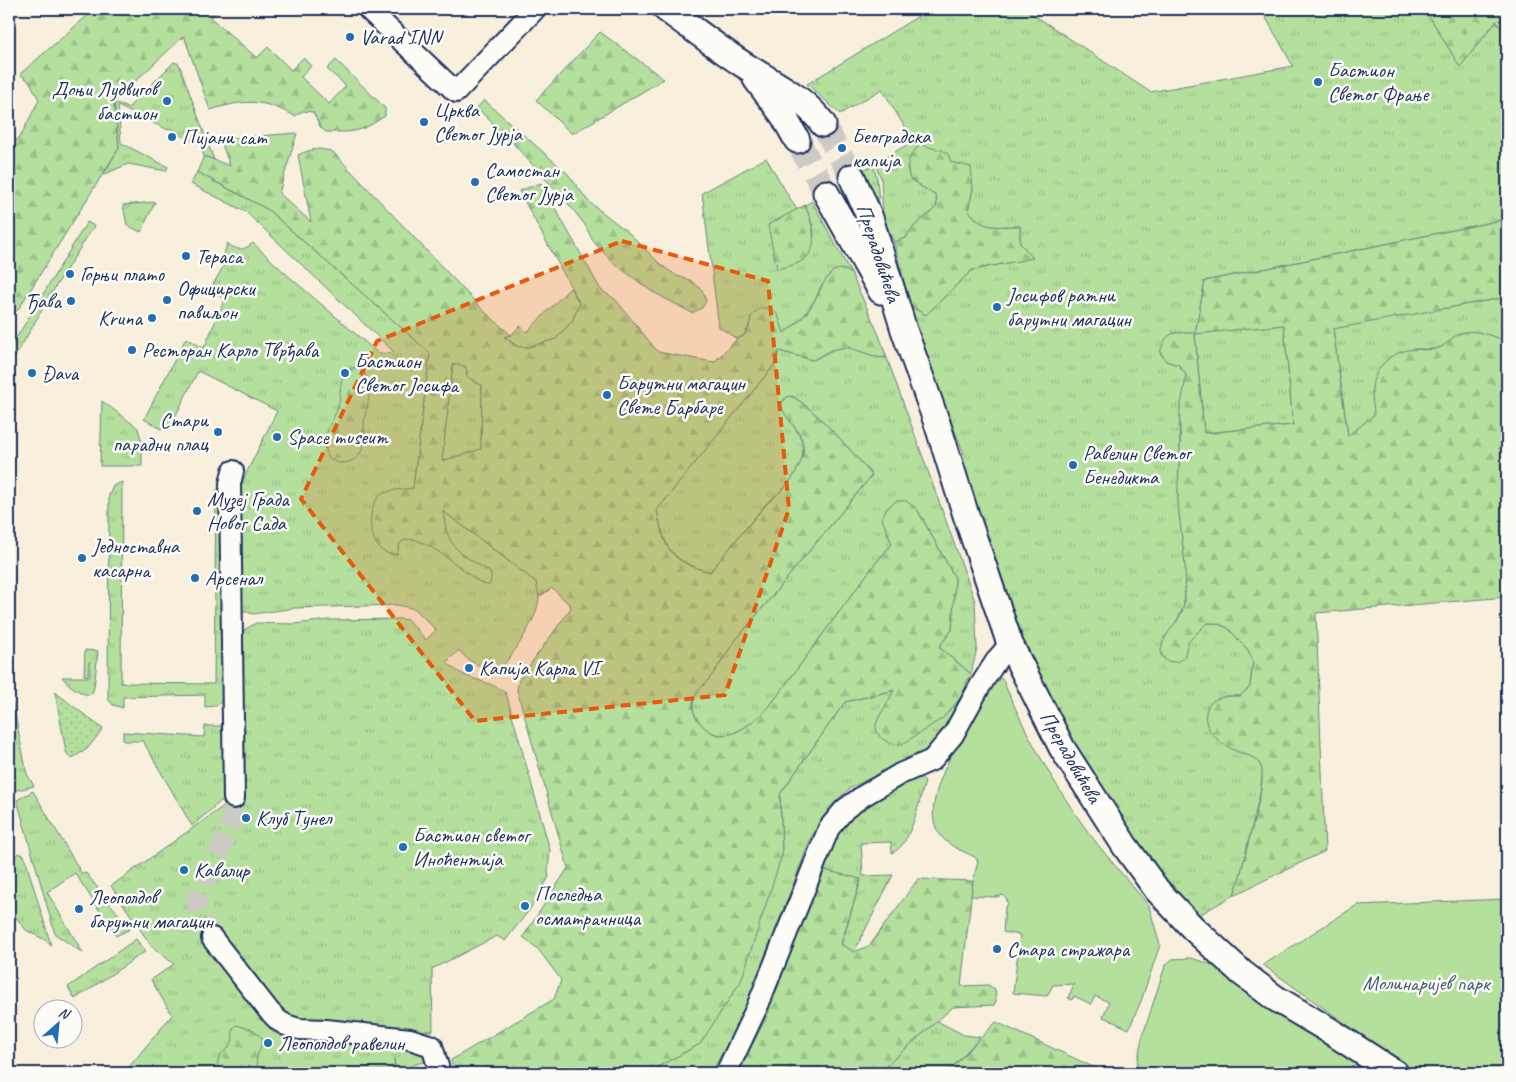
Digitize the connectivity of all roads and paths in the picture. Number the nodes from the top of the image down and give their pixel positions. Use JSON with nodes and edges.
{"nodes":[{"id":1,"x":368,"y":9,"type":"edge"},
{"id":2,"x":535,"y":9,"type":"edge"},
{"id":3,"x":666,"y":9,"type":"edge"},
{"id":4,"x":740,"y":62,"type":"junction"},
{"id":5,"x":824,"y":124,"type":"tunnel mouth"},
{"id":6,"x":797,"y":140,"type":"tunnel mouth"},
{"id":7,"x":852,"y":177,"type":"tunnel mouth"},
{"id":8,"x":826,"y":193,"type":"tunnel mouth"},
{"id":9,"x":904,"y":330,"type":"junction"},
{"id":10,"x":233,"y":471,"type":"dead end"},
{"id":11,"x":1010,"y":644,"type":"junction"},
{"id":12,"x":234,"y":798,"type":"tunnel mouth"},
{"id":13,"x":212,"y":938,"type":"tunnel mouth"},
{"id":14,"x":440,"y":1073,"type":"edge"},
{"id":15,"x":726,"y":1073,"type":"edge"},
{"id":16,"x":1395,"y":1073,"type":"edge"}],
"edges":[{"from":1,"to":2,"type":"street"},
{"from":3,"to":4,"type":"main road"},
{"from":4,"to":5,"type":"main road"},
{"from":4,"to":6,"type":"main road"},
{"from":7,"to":9,"type":"main road","name":"Прерадовићева"},
{"from":8,"to":9,"type":"main road","name":"Прерадовићева"},
{"from":9,"to":11,"type":"main road","name":"Прерадовићева"},
{"from":10,"to":12,"type":"street"},
{"from":11,"to":15,"type":"street"},
{"from":11,"to":16,"type":"main road","name":"Прерадовићева"},
{"from":13,"to":14,"type":"street"}]}
